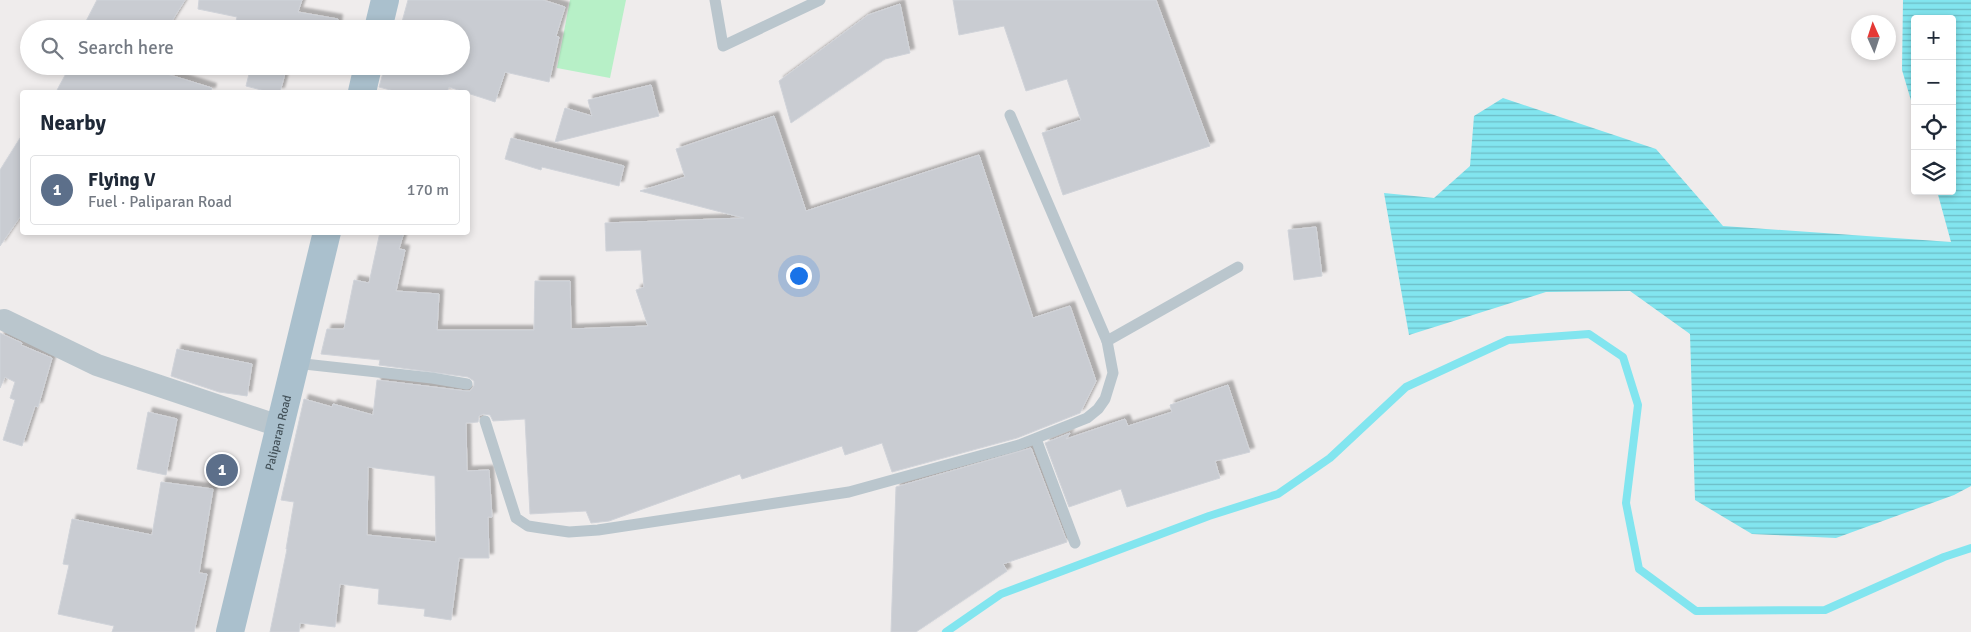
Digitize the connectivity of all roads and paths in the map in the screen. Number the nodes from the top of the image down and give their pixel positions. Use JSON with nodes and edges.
{"nodes":[{"id":1,"x":385,"y":0,"type":"edge"},
{"id":2,"x":715,"y":0,"type":"edge"},
{"id":3,"x":820,"y":0,"type":"edge"},
{"id":4,"x":380,"y":20,"type":"edge"},
{"id":5,"x":366,"y":75,"type":"edge"},
{"id":6,"x":362,"y":90,"type":"edge"},
{"id":7,"x":1010,"y":115,"type":"dead end"},
{"id":8,"x":326,"y":235,"type":"edge"},
{"id":9,"x":1238,"y":267,"type":"dead end"},
{"id":10,"x":4,"y":320,"type":"dead end"},
{"id":11,"x":1107,"y":341,"type":"junction"},
{"id":12,"x":295,"y":363,"type":"junction"},
{"id":13,"x":467,"y":384,"type":"dead end"},
{"id":14,"x":485,"y":421,"type":"dead end"},
{"id":15,"x":280,"y":426,"type":"junction"},
{"id":16,"x":1036,"y":439,"type":"junction"},
{"id":17,"x":1075,"y":543,"type":"dead end"},
{"id":18,"x":230,"y":632,"type":"edge"}],
"edges":[{"from":1,"to":4,"type":"main road"},
{"from":2,"to":3,"type":"lane"},
{"from":5,"to":6,"type":"main road"},
{"from":7,"to":11,"type":"lane"},
{"from":8,"to":12,"type":"main road","name":"Paliparan Road"},
{"from":9,"to":11,"type":"lane"},
{"from":10,"to":15,"type":"street"},
{"from":11,"to":16,"type":"lane"},
{"from":12,"to":13,"type":"lane"},
{"from":12,"to":15,"type":"main road","name":"Paliparan Road"},
{"from":14,"to":16,"type":"lane"},
{"from":15,"to":18,"type":"main road","name":"Paliparan Road"},
{"from":16,"to":17,"type":"lane"}]}
